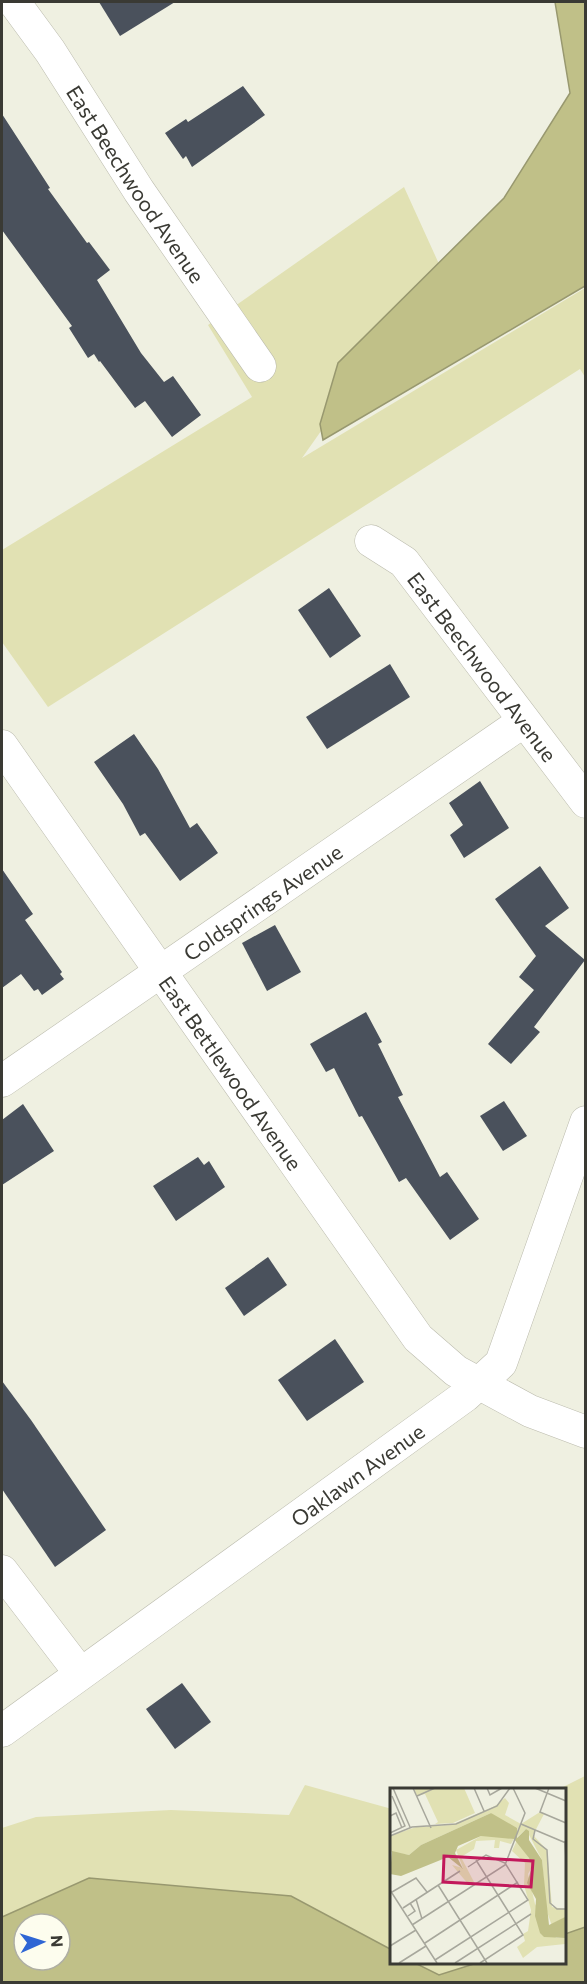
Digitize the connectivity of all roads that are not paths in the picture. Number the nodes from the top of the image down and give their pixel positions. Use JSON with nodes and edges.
{"nodes":[{"id":1,"x":14,"y":2,"type":"edge"},
{"id":2,"x":260,"y":366,"type":"dead end"},
{"id":3,"x":371,"y":541,"type":"dead end"},
{"id":4,"x":524,"y":721,"type":"junction"},
{"id":5,"x":2,"y":746,"type":"edge"},
{"id":6,"x":585,"y":802,"type":"edge"},
{"id":7,"x":160,"y":971,"type":"junction"},
{"id":8,"x":2,"y":1081,"type":"edge"},
{"id":9,"x":585,"y":1122,"type":"edge"},
{"id":10,"x":479,"y":1383,"type":"junction"},
{"id":11,"x":585,"y":1432,"type":"edge"},
{"id":12,"x":2,"y":1571,"type":"edge"},
{"id":13,"x":80,"y":1673,"type":"junction"},
{"id":14,"x":2,"y":1731,"type":"edge"}],
"edges":[{"from":1,"to":2,"type":"street","name":"East Beechwood Avenue"},
{"from":3,"to":4,"type":"street","name":"East Beechwood Avenue"},
{"from":4,"to":6,"type":"street","name":"East Beechwood Avenue"},
{"from":4,"to":7,"type":"street","name":"Coldsprings Avenue"},
{"from":5,"to":7,"type":"street","name":"East Bettlewood Avenue"},
{"from":7,"to":8,"type":"street","name":"Coldsprings Avenue"},
{"from":7,"to":10,"type":"street","name":"East Bettlewood Avenue"},
{"from":9,"to":10,"type":"street","name":"Oaklawn Avenue"},
{"from":10,"to":11,"type":"street","name":"East Bettlewood Avenue"},
{"from":10,"to":13,"type":"street","name":"Oaklawn Avenue"},
{"from":12,"to":13,"type":"street"},
{"from":13,"to":14,"type":"street","name":"Oaklawn Avenue"}]}
